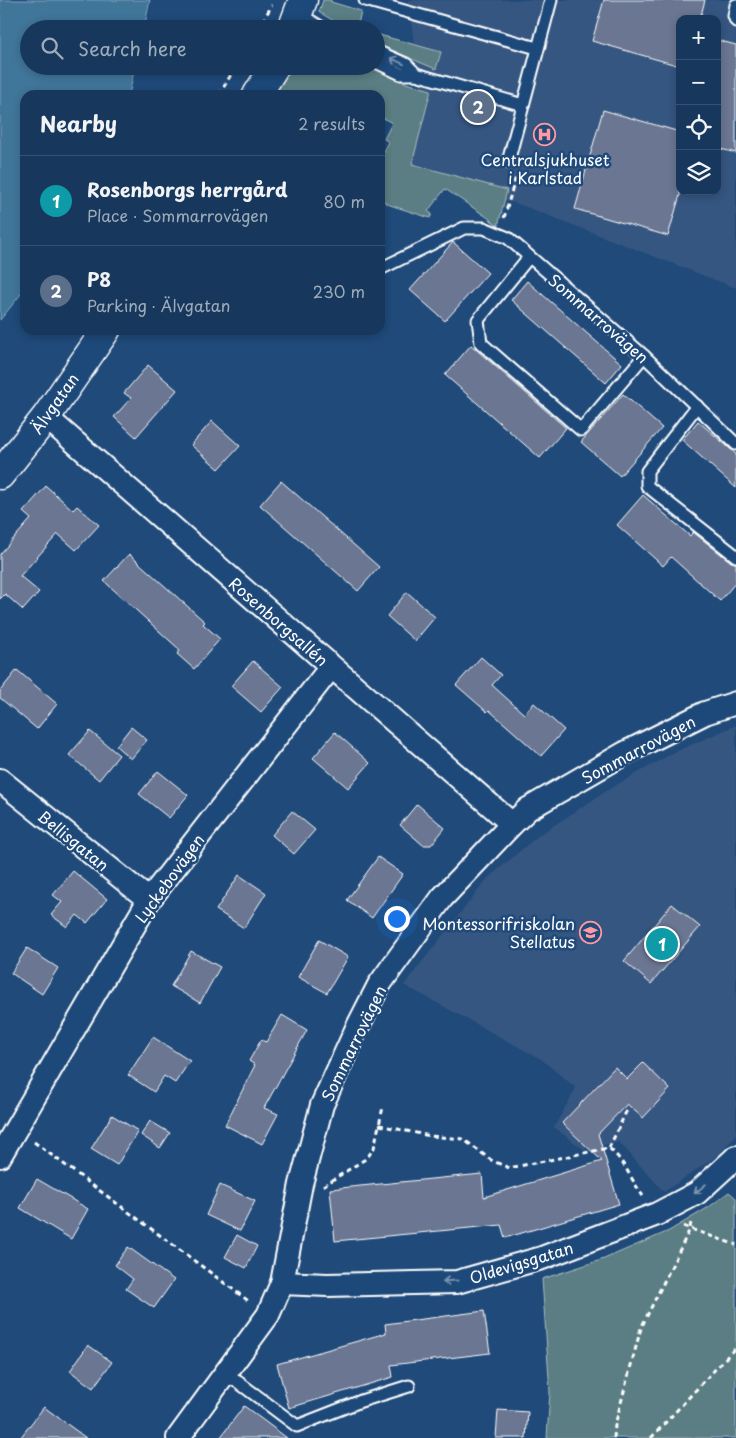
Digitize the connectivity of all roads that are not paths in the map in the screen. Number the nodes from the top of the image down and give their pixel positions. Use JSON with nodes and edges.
{"nodes":[{"id":1,"x":365,"y":0,"type":"edge"},
{"id":2,"x":551,"y":0,"type":"edge"},
{"id":3,"x":736,"y":5,"type":"edge"},
{"id":4,"x":736,"y":21,"type":"edge"},
{"id":5,"x":538,"y":48,"type":"junction"},
{"id":6,"x":385,"y":55,"type":"edge"},
{"id":7,"x":385,"y":66,"type":"edge"},
{"id":8,"x":416,"y":74,"type":"junction"},
{"id":9,"x":269,"y":75,"type":"edge"},
{"id":10,"x":260,"y":90,"type":"edge"},
{"id":11,"x":523,"y":105,"type":"junction"},
{"id":12,"x":508,"y":162,"type":"dead end"},
{"id":13,"x":529,"y":257,"type":"junction"},
{"id":14,"x":385,"y":267,"type":"edge"},
{"id":15,"x":103,"y":335,"type":"edge"},
{"id":16,"x":644,"y":356,"type":"junction"},
{"id":17,"x":697,"y":406,"type":"junction"},
{"id":18,"x":46,"y":417,"type":"junction"},
{"id":19,"x":736,"y":444,"type":"edge"},
{"id":20,"x":0,"y":475,"type":"edge"},
{"id":21,"x":736,"y":556,"type":"edge"},
{"id":22,"x":331,"y":667,"type":"junction"},
{"id":23,"x":736,"y":703,"type":"edge"},
{"id":24,"x":0,"y":780,"type":"edge"},
{"id":25,"x":512,"y":824,"type":"junction"},
{"id":26,"x":149,"y":900,"type":"junction"},
{"id":27,"x":8,"y":1123,"type":"edge"},
{"id":28,"x":0,"y":1156,"type":"edge"},
{"id":29,"x":736,"y":1157,"type":"edge"},
{"id":30,"x":282,"y":1284,"type":"junction"},
{"id":31,"x":224,"y":1375,"type":"junction"},
{"id":32,"x":409,"y":1386,"type":"dead end"},
{"id":33,"x":178,"y":1438,"type":"edge"}],
"edges":[{"from":1,"to":5,"type":"lane"},
{"from":2,"to":5,"type":"lane"},
{"from":3,"to":4,"type":"lane"},
{"from":5,"to":11,"type":"lane"},
{"from":8,"to":6,"type":"lane","one_way":true},
{"from":7,"to":8,"type":"lane"},
{"from":8,"to":11,"type":"lane"},
{"from":9,"to":10,"type":"street"},
{"from":11,"to":12,"type":"lane"},
{"from":13,"to":14,"type":"lane","name":"Sommarrovägen"},
{"from":13,"to":16,"type":"lane","name":"Sommarrovägen"},
{"from":13,"to":16,"type":"lane"},
{"from":15,"to":18,"type":"street","name":"Älvgatan"},
{"from":16,"to":17,"type":"lane","name":"Sommarrovägen"},
{"from":17,"to":19,"type":"lane","name":"Sommarrovägen"},
{"from":17,"to":21,"type":"lane"},
{"from":18,"to":20,"type":"street","name":"Älvgatan"},
{"from":18,"to":22,"type":"street","name":"Rosenborgsallén"},
{"from":22,"to":25,"type":"street","name":"Rosenborgsallén"},
{"from":22,"to":26,"type":"street","name":"Lyckebovägen"},
{"from":23,"to":25,"type":"street","name":"Sommarrovägen"},
{"from":24,"to":26,"type":"street","name":"Bellisgatan"},
{"from":25,"to":30,"type":"street","name":"Sommarrovägen"},
{"from":26,"to":27,"type":"street","name":"Lyckebovägen"},
{"from":27,"to":28,"type":"street","name":"Lyckebovägen"},
{"from":29,"to":30,"type":"street","name":"Oldevigsgatan","one_way":true},
{"from":30,"to":31,"type":"street","name":"Sommarrovägen"},
{"from":31,"to":32,"type":"lane"},
{"from":31,"to":33,"type":"street","name":"Sommarrovägen"}]}
